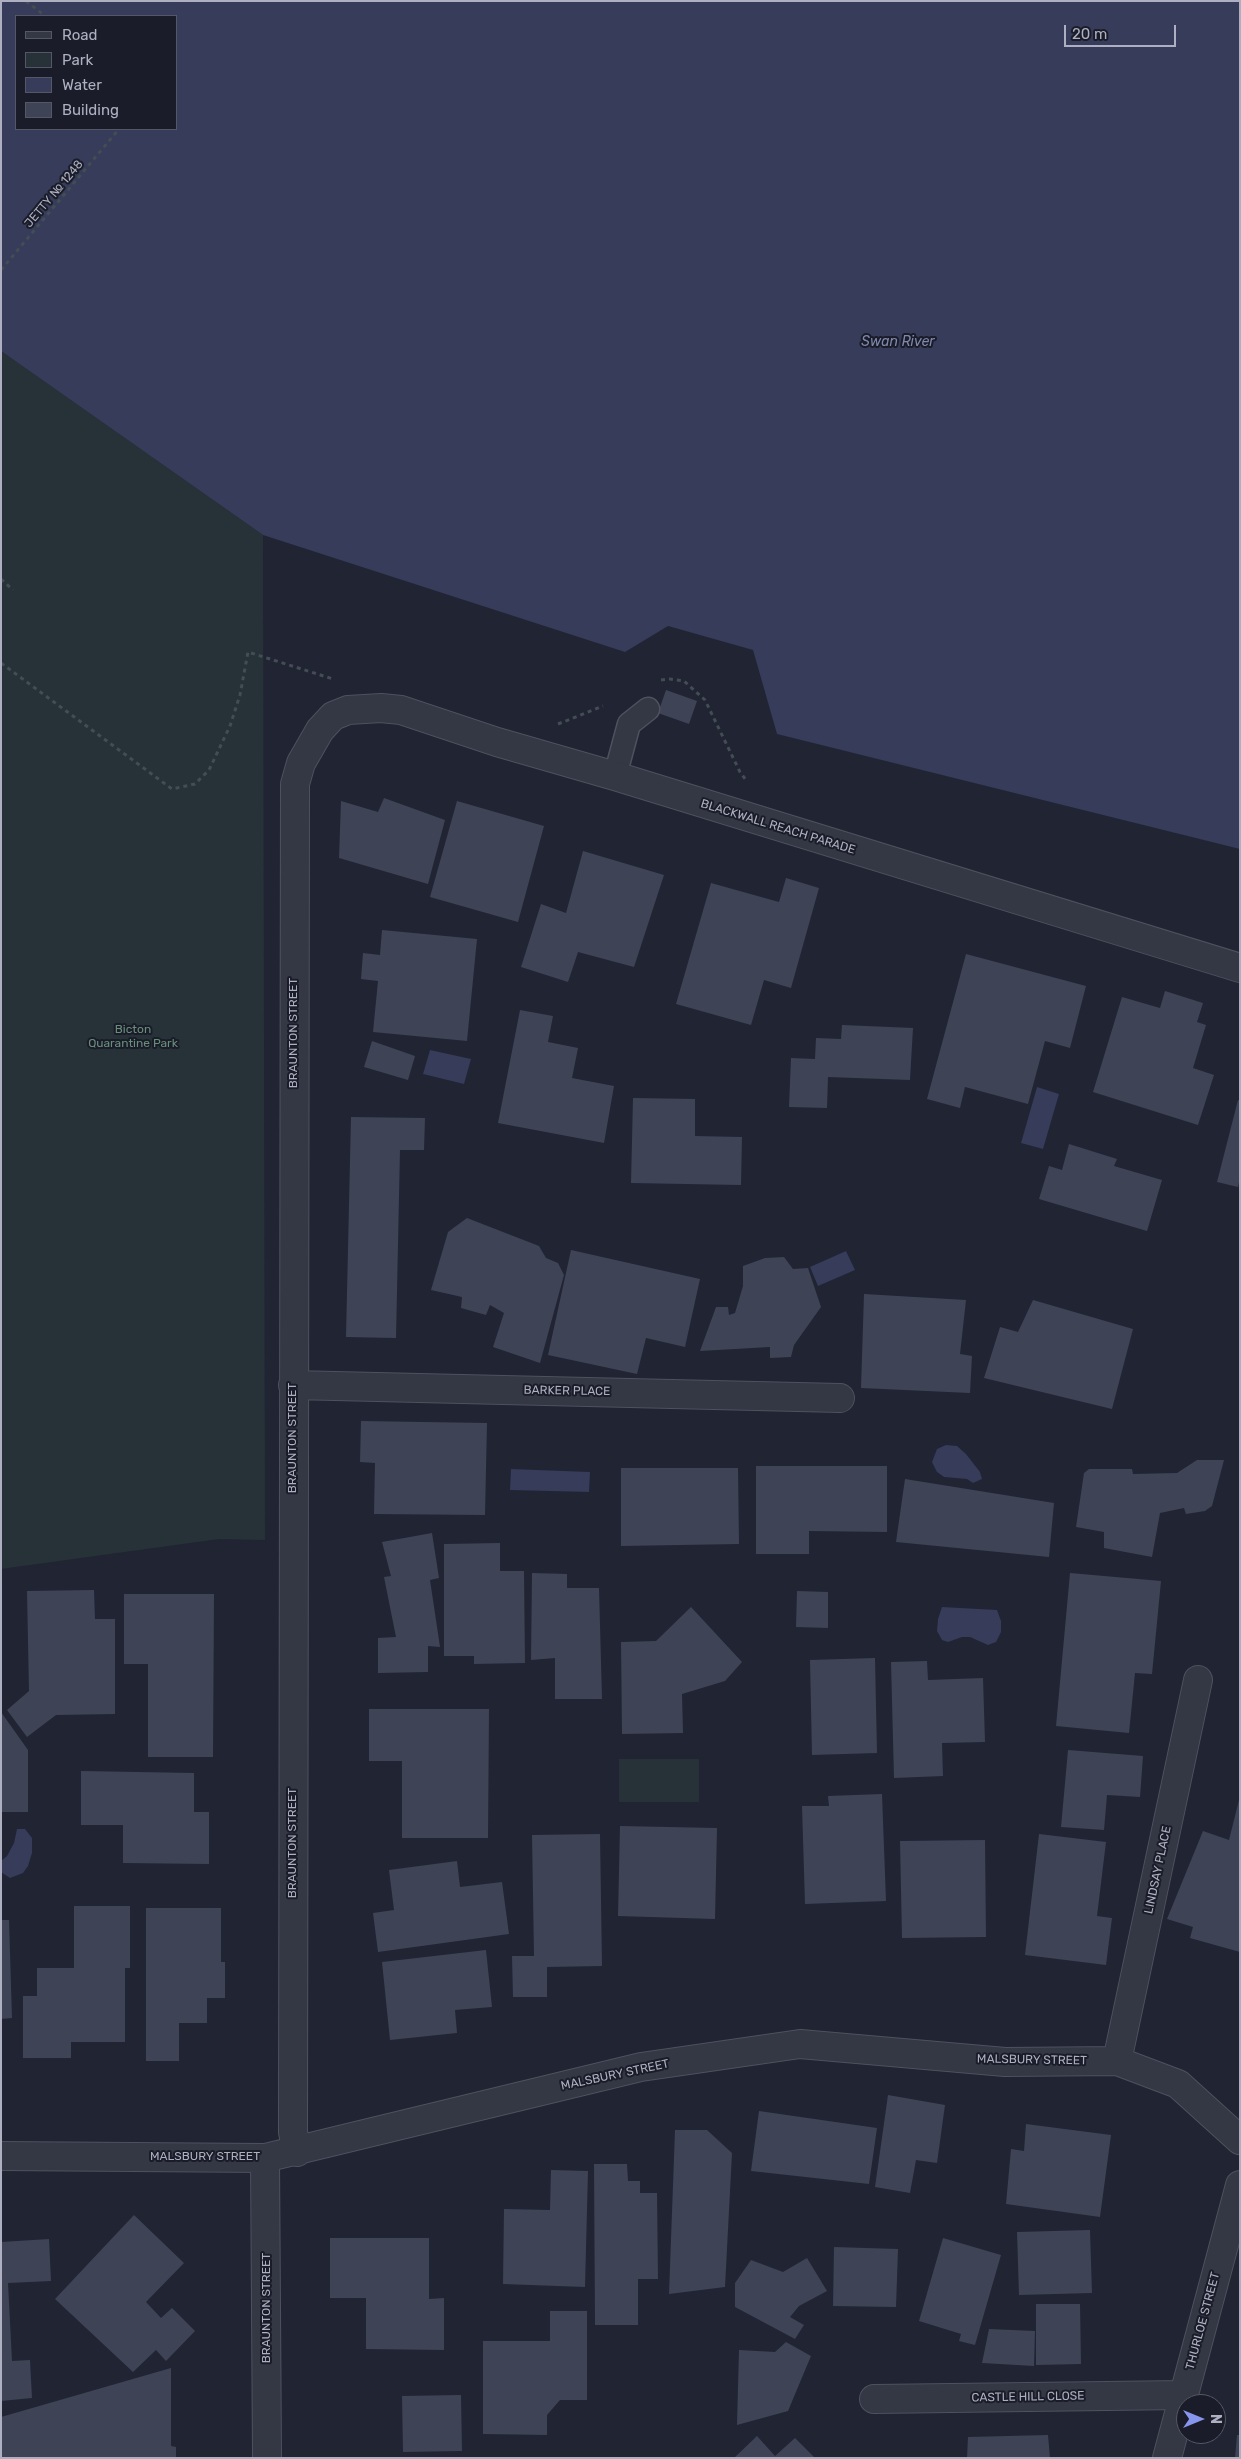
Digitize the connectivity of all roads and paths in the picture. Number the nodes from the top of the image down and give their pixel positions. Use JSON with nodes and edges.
{"nodes":[{"id":1,"x":26,"y":1,"type":"edge"},
{"id":2,"x":44,"y":15,"type":"edge"},
{"id":3,"x":119,"y":130,"type":"edge"},
{"id":4,"x":1,"y":270,"type":"edge"},
{"id":5,"x":1,"y":579,"type":"edge"},
{"id":6,"x":13,"y":590,"type":"dead end"},
{"id":7,"x":648,"y":709,"type":"dead end"},
{"id":8,"x":320,"y":730,"type":"joint"},
{"id":9,"x":615,"y":776,"type":"junction"},
{"id":10,"x":1240,"y":968,"type":"edge"},
{"id":11,"x":293,"y":1385,"type":"junction"},
{"id":12,"x":840,"y":1398,"type":"dead end"},
{"id":13,"x":1198,"y":1680,"type":"dead end"},
{"id":14,"x":1117,"y":2061,"type":"junction"},
{"id":15,"x":1240,"y":2140,"type":"edge"},
{"id":16,"x":297,"y":2152,"type":"junction"},
{"id":17,"x":1,"y":2156,"type":"edge"},
{"id":18,"x":265,"y":2158,"type":"junction"},
{"id":19,"x":1240,"y":2185,"type":"edge"},
{"id":20,"x":1183,"y":2394,"type":"edge"},
{"id":21,"x":1176,"y":2395,"type":"edge"},
{"id":22,"x":874,"y":2399,"type":"dead end"},
{"id":23,"x":1176,"y":2423,"type":"edge"},
{"id":24,"x":267,"y":2458,"type":"edge"},
{"id":25,"x":1167,"y":2458,"type":"edge"}],
"edges":[{"from":1,"to":2,"type":"path"},
{"from":3,"to":4,"type":"path","name":"JETTY № 1248"},
{"from":5,"to":6,"type":"path"},
{"from":7,"to":9,"type":"lane"},
{"from":8,"to":9,"type":"street","name":"BLACKWALL REACH PARADE"},
{"from":8,"to":11,"type":"street","name":"BRAUNTON STREET"},
{"from":9,"to":10,"type":"street","name":"BLACKWALL REACH PARADE"},
{"from":11,"to":12,"type":"street","name":"BARKER PLACE"},
{"from":11,"to":16,"type":"street","name":"BRAUNTON STREET"},
{"from":13,"to":14,"type":"street","name":"LINDSAY PLACE"},
{"from":14,"to":15,"type":"street","name":"MALSBURY STREET"},
{"from":14,"to":16,"type":"street","name":"MALSBURY STREET"},
{"from":16,"to":18,"type":"street","name":"MALSBURY STREET"},
{"from":17,"to":18,"type":"street","name":"MALSBURY STREET"},
{"from":18,"to":24,"type":"street","name":"BRAUNTON STREET"},
{"from":19,"to":20,"type":"street","name":"THURLOE STREET"},
{"from":21,"to":22,"type":"street","name":"CASTLE HILL CLOSE"},
{"from":23,"to":25,"type":"street","name":"THURLOE STREET"}]}
